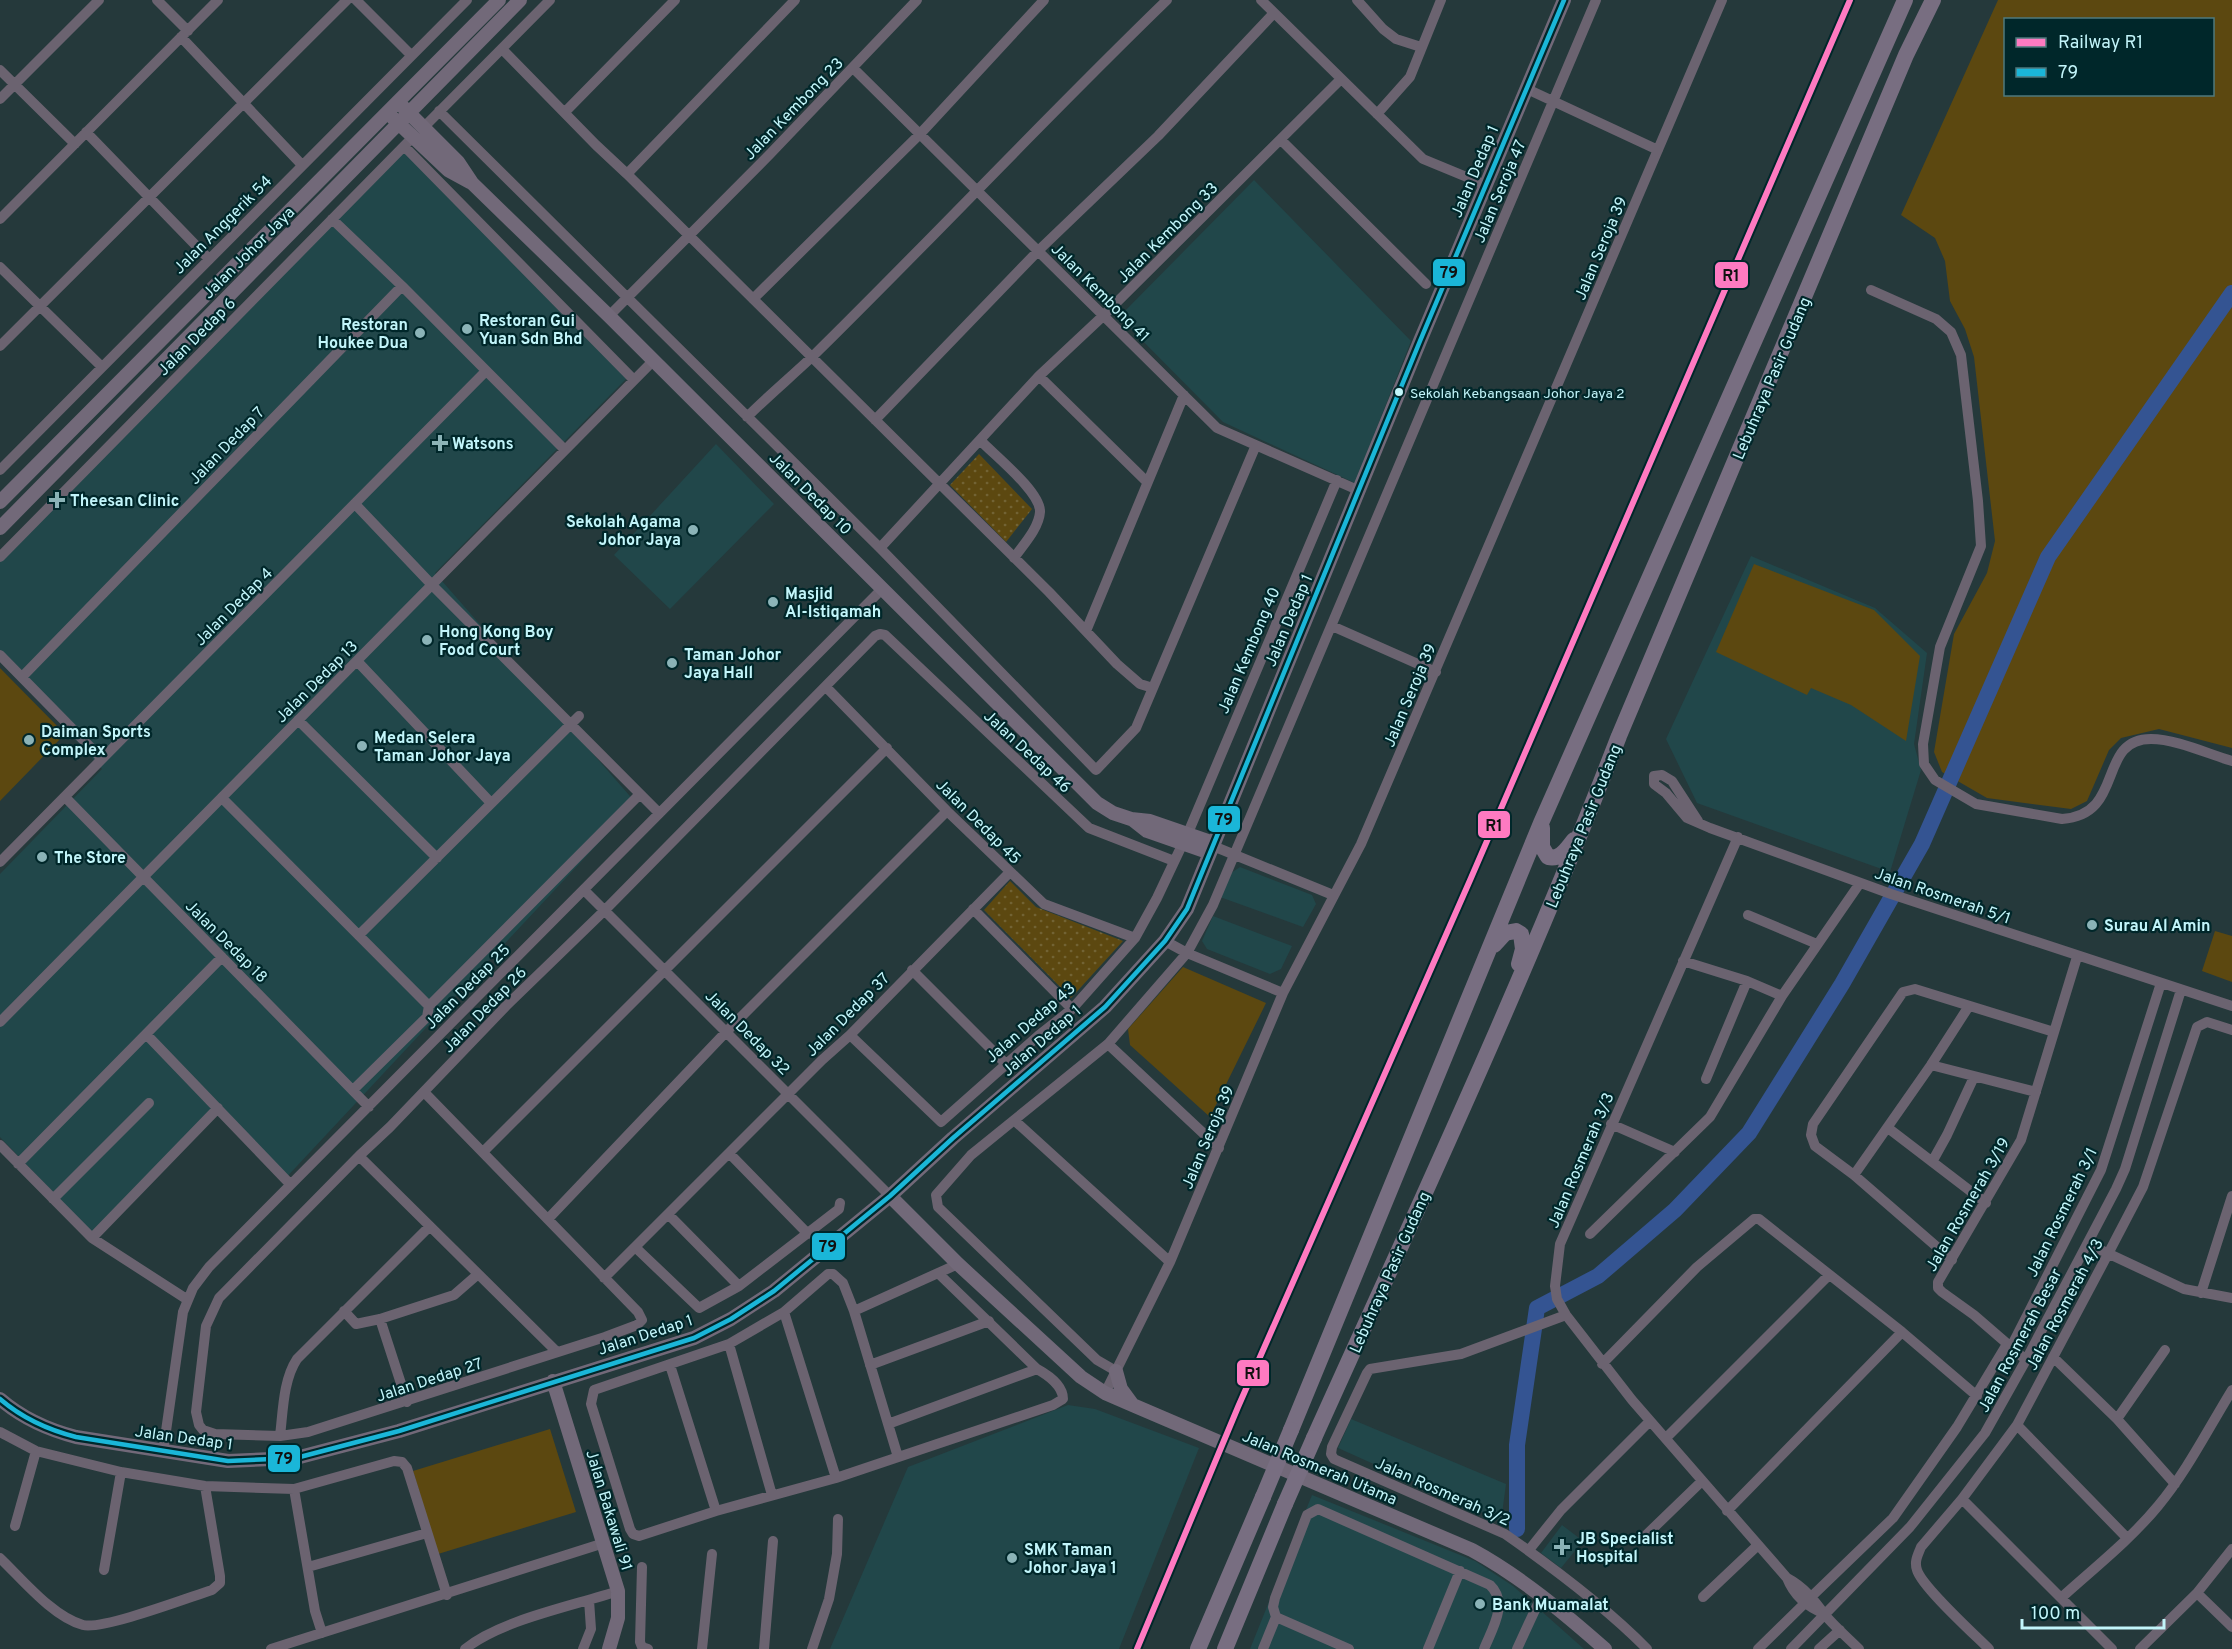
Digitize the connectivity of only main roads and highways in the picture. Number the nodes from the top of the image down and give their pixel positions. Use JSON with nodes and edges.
{"nodes":[{"id":1,"x":499,"y":0,"type":"edge"},
{"id":2,"x":520,"y":0,"type":"edge"},
{"id":3,"x":1564,"y":0,"type":"edge"},
{"id":4,"x":1905,"y":0,"type":"edge"},
{"id":5,"x":1933,"y":0,"type":"edge"},
{"id":6,"x":398,"y":102,"type":"junction"},
{"id":7,"x":387,"y":112,"type":"junction"},
{"id":8,"x":404,"y":118,"type":"junction"},
{"id":9,"x":0,"y":502,"type":"edge"},
{"id":10,"x":0,"y":528,"type":"edge"},
{"id":11,"x":1542,"y":823,"type":"junction"},
{"id":12,"x":1582,"y":830,"type":"junction"},
{"id":13,"x":1213,"y":847,"type":"junction"},
{"id":14,"x":1486,"y":955,"type":"junction"},
{"id":15,"x":1511,"y":1000,"type":"junction"},
{"id":16,"x":890,"y":1196,"type":"junction"},
{"id":17,"x":1116,"y":1371,"type":"road end"},
{"id":18,"x":553,"y":1381,"type":"junction"},
{"id":19,"x":0,"y":1399,"type":"edge"},
{"id":20,"x":1135,"y":1406,"type":"junction"},
{"id":21,"x":609,"y":1649,"type":"edge"},
{"id":22,"x":1198,"y":1649,"type":"edge"},
{"id":23,"x":1225,"y":1649,"type":"edge"},
{"id":24,"x":1605,"y":1649,"type":"edge"}],
"edges":[{"from":1,"to":6,"type":"main road","name":"Jalan Johor Jaya"},
{"from":2,"to":8,"type":"main road","name":"Jalan Johor Jaya"},
{"from":3,"to":13,"type":"main road","name":"Jalan Dedap 1"},
{"from":4,"to":11,"type":"highway","name":"Lebuhraya Pasir Gudang"},
{"from":5,"to":12,"type":"highway","name":"Lebuhraya Pasir Gudang"},
{"from":6,"to":7,"type":"main road","name":"Jalan Johor Jaya"},
{"from":6,"to":8,"type":"main road","name":"Jalan Dedap 10"},
{"from":7,"to":8,"type":"main road","name":"Jalan Dedap 10"},
{"from":7,"to":9,"type":"main road","name":"Jalan Johor Jaya"},
{"from":8,"to":10,"type":"main road","name":"Jalan Johor Jaya"},
{"from":8,"to":13,"type":"main road","name":"Jalan Dedap 10"},
{"from":11,"to":12,"type":"highway"},
{"from":11,"to":14,"type":"highway","name":"Lebuhraya Pasir Gudang"},
{"from":12,"to":15,"type":"highway","name":"Lebuhraya Pasir Gudang"},
{"from":13,"to":16,"type":"main road","name":"Jalan Dedap 1"},
{"from":14,"to":15,"type":"highway"},
{"from":14,"to":22,"type":"highway","name":"Lebuhraya Pasir Gudang","bridge":true},
{"from":15,"to":23,"type":"highway","name":"Lebuhraya Pasir Gudang","bridge":true},
{"from":16,"to":18,"type":"main road","name":"Jalan Dedap 1"},
{"from":16,"to":20,"type":"main road","name":"Jalan Rosmerah Utama"},
{"from":17,"to":20,"type":"main road"},
{"from":18,"to":19,"type":"main road","name":"Jalan Dedap 1"},
{"from":18,"to":21,"type":"main road","name":"Jalan Bakawali 91"},
{"from":20,"to":24,"type":"main road","name":"Jalan Rosmerah Utama"}]}
